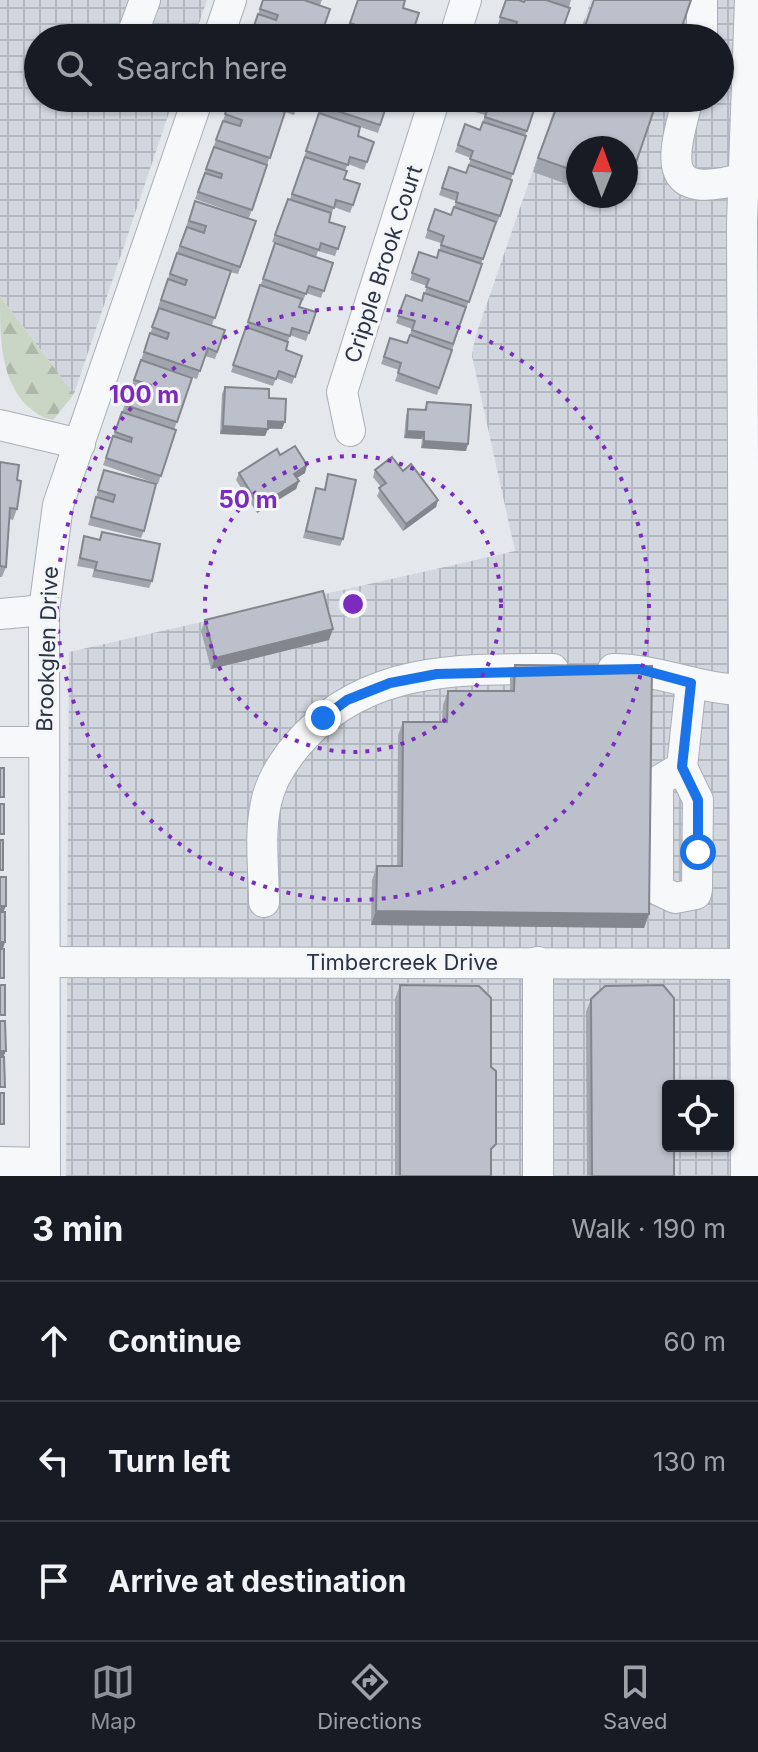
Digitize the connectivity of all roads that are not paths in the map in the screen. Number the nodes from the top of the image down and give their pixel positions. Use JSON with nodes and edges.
{"nodes":[{"id":1,"x":145,"y":0,"type":"edge"},
{"id":2,"x":231,"y":0,"type":"edge"},
{"id":3,"x":466,"y":0,"type":"edge"},
{"id":4,"x":702,"y":0,"type":"edge"},
{"id":5,"x":750,"y":0,"type":"edge"},
{"id":6,"x":136,"y":24,"type":"edge"},
{"id":7,"x":223,"y":24,"type":"edge"},
{"id":8,"x":458,"y":24,"type":"edge"},
{"id":9,"x":702,"y":24,"type":"edge"},
{"id":10,"x":744,"y":48,"type":"edge"},
{"id":11,"x":193,"y":112,"type":"edge"},
{"id":12,"x":431,"y":112,"type":"edge"},
{"id":13,"x":684,"y":112,"type":"edge"},
{"id":14,"x":744,"y":178,"type":"junction"},
{"id":15,"x":750,"y":223,"type":"edge"},
{"id":16,"x":1,"y":422,"type":"edge"},
{"id":17,"x":350,"y":431,"type":"dead end"},
{"id":18,"x":80,"y":444,"type":"junction"},
{"id":19,"x":44,"y":610,"type":"junction"},
{"id":20,"x":0,"y":614,"type":"edge"},
{"id":21,"x":691,"y":683,"type":"junction"},
{"id":22,"x":744,"y":690,"type":"junction"},
{"id":23,"x":0,"y":742,"type":"edge"},
{"id":24,"x":44,"y":742,"type":"junction"},
{"id":25,"x":682,"y":767,"type":"junction"},
{"id":26,"x":698,"y":850,"type":"junction"},
{"id":27,"x":744,"y":850,"type":"junction"},
{"id":28,"x":264,"y":902,"type":"dead end"},
{"id":29,"x":46,"y":962,"type":"junction"},
{"id":30,"x":538,"y":962,"type":"junction"},
{"id":31,"x":751,"y":964,"type":"edge"},
{"id":32,"x":752,"y":1127,"type":"edge"},
{"id":33,"x":0,"y":1162,"type":"edge"},
{"id":34,"x":45,"y":1170,"type":"edge"},
{"id":35,"x":538,"y":1176,"type":"edge"},
{"id":36,"x":746,"y":1176,"type":"edge"}],
"edges":[{"from":1,"to":6,"type":"street"},
{"from":2,"to":7,"type":"street"},
{"from":3,"to":8,"type":"street"},
{"from":4,"to":9,"type":"street"},
{"from":5,"to":10,"type":"street"},
{"from":10,"to":14,"type":"street"},
{"from":11,"to":18,"type":"street","name":"Brookglen Drive"},
{"from":12,"to":17,"type":"street","name":"Cripple Brook Court"},
{"from":13,"to":14,"type":"street"},
{"from":14,"to":15,"type":"street"},
{"from":15,"to":22,"type":"street"},
{"from":16,"to":18,"type":"street"},
{"from":18,"to":19,"type":"street","name":"Brookglen Drive"},
{"from":19,"to":20,"type":"street"},
{"from":19,"to":24,"type":"street","name":"Brookglen Drive"},
{"from":21,"to":22,"type":"street"},
{"from":21,"to":25,"type":"street"},
{"from":21,"to":28,"type":"street"},
{"from":22,"to":27,"type":"street"},
{"from":23,"to":24,"type":"street"},
{"from":24,"to":29,"type":"street","name":"Brookglen Drive"},
{"from":25,"to":26,"type":"street"},
{"from":25,"to":26,"type":"street"},
{"from":26,"to":27,"type":"street"},
{"from":27,"to":31,"type":"street"},
{"from":29,"to":30,"type":"street","name":"Timbercreek Drive"},
{"from":29,"to":34,"type":"street","name":"Brookglen Drive"},
{"from":30,"to":31,"type":"street","name":"Timbercreek Drive"},
{"from":30,"to":35,"type":"street"},
{"from":31,"to":32,"type":"street"},
{"from":32,"to":36,"type":"street"},
{"from":33,"to":34,"type":"street"}]}
